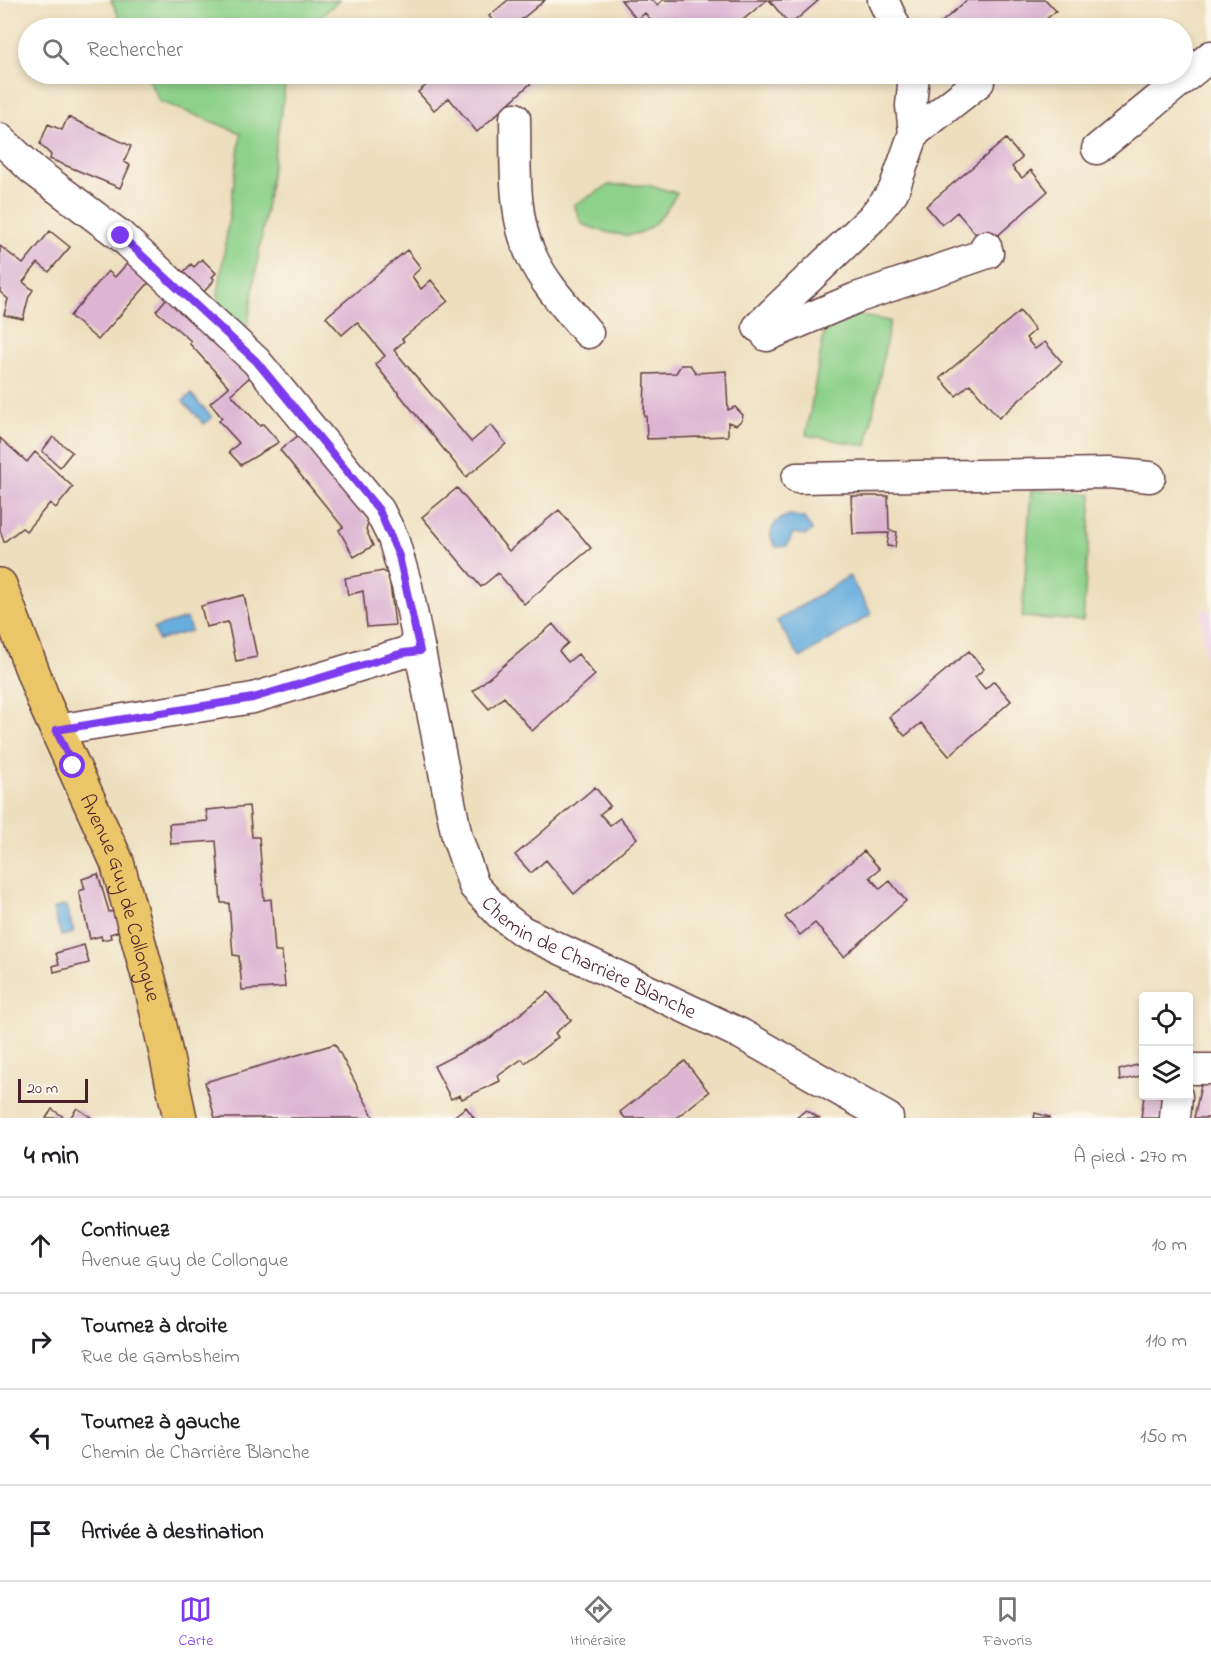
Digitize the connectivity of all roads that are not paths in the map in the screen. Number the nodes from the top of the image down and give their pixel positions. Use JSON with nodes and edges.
{"nodes":[{"id":1,"x":883,"y":0,"type":"edge"},
{"id":2,"x":891,"y":18,"type":"edge"},
{"id":3,"x":1211,"y":56,"type":"edge"},
{"id":4,"x":1193,"y":71,"type":"edge"},
{"id":5,"x":913,"y":84,"type":"edge"},
{"id":6,"x":965,"y":84,"type":"edge"},
{"id":7,"x":1177,"y":84,"type":"edge"},
{"id":8,"x":515,"y":118,"type":"dead end"},
{"id":9,"x":914,"y":133,"type":"junction"},
{"id":10,"x":0,"y":139,"type":"edge"},
{"id":11,"x":1097,"y":149,"type":"dead end"},
{"id":12,"x":986,"y":246,"type":"dead end"},
{"id":13,"x":588,"y":333,"type":"dead end"},
{"id":14,"x":1150,"y":477,"type":"dead end"},
{"id":15,"x":797,"y":478,"type":"dead end"},
{"id":16,"x":0,"y":585,"type":"edge"},
{"id":17,"x":420,"y":651,"type":"junction"},
{"id":18,"x":56,"y":730,"type":"junction"},
{"id":19,"x":1193,"y":1069,"type":"edge"},
{"id":20,"x":1211,"y":1069,"type":"edge"},
{"id":21,"x":1177,"y":1100,"type":"edge"},
{"id":22,"x":180,"y":1118,"type":"edge"},
{"id":23,"x":888,"y":1118,"type":"edge"},
{"id":24,"x":1175,"y":1118,"type":"edge"}],
"edges":[{"from":1,"to":2,"type":"street"},
{"from":3,"to":4,"type":"street"},
{"from":5,"to":9,"type":"street"},
{"from":6,"to":9,"type":"street"},
{"from":7,"to":11,"type":"street"},
{"from":8,"to":13,"type":"street"},
{"from":9,"to":12,"type":"street"},
{"from":10,"to":17,"type":"street","name":"Chemin de Charrière Blanche"},
{"from":14,"to":15,"type":"street"},
{"from":16,"to":18,"type":"main road","name":"Avenue Guy de Collongue"},
{"from":17,"to":18,"type":"street"},
{"from":17,"to":23,"type":"street","name":"Chemin de Charrière Blanche"},
{"from":18,"to":22,"type":"main road","name":"Avenue Guy de Collongue"},
{"from":19,"to":20,"type":"street"},
{"from":21,"to":24,"type":"street"}]}
